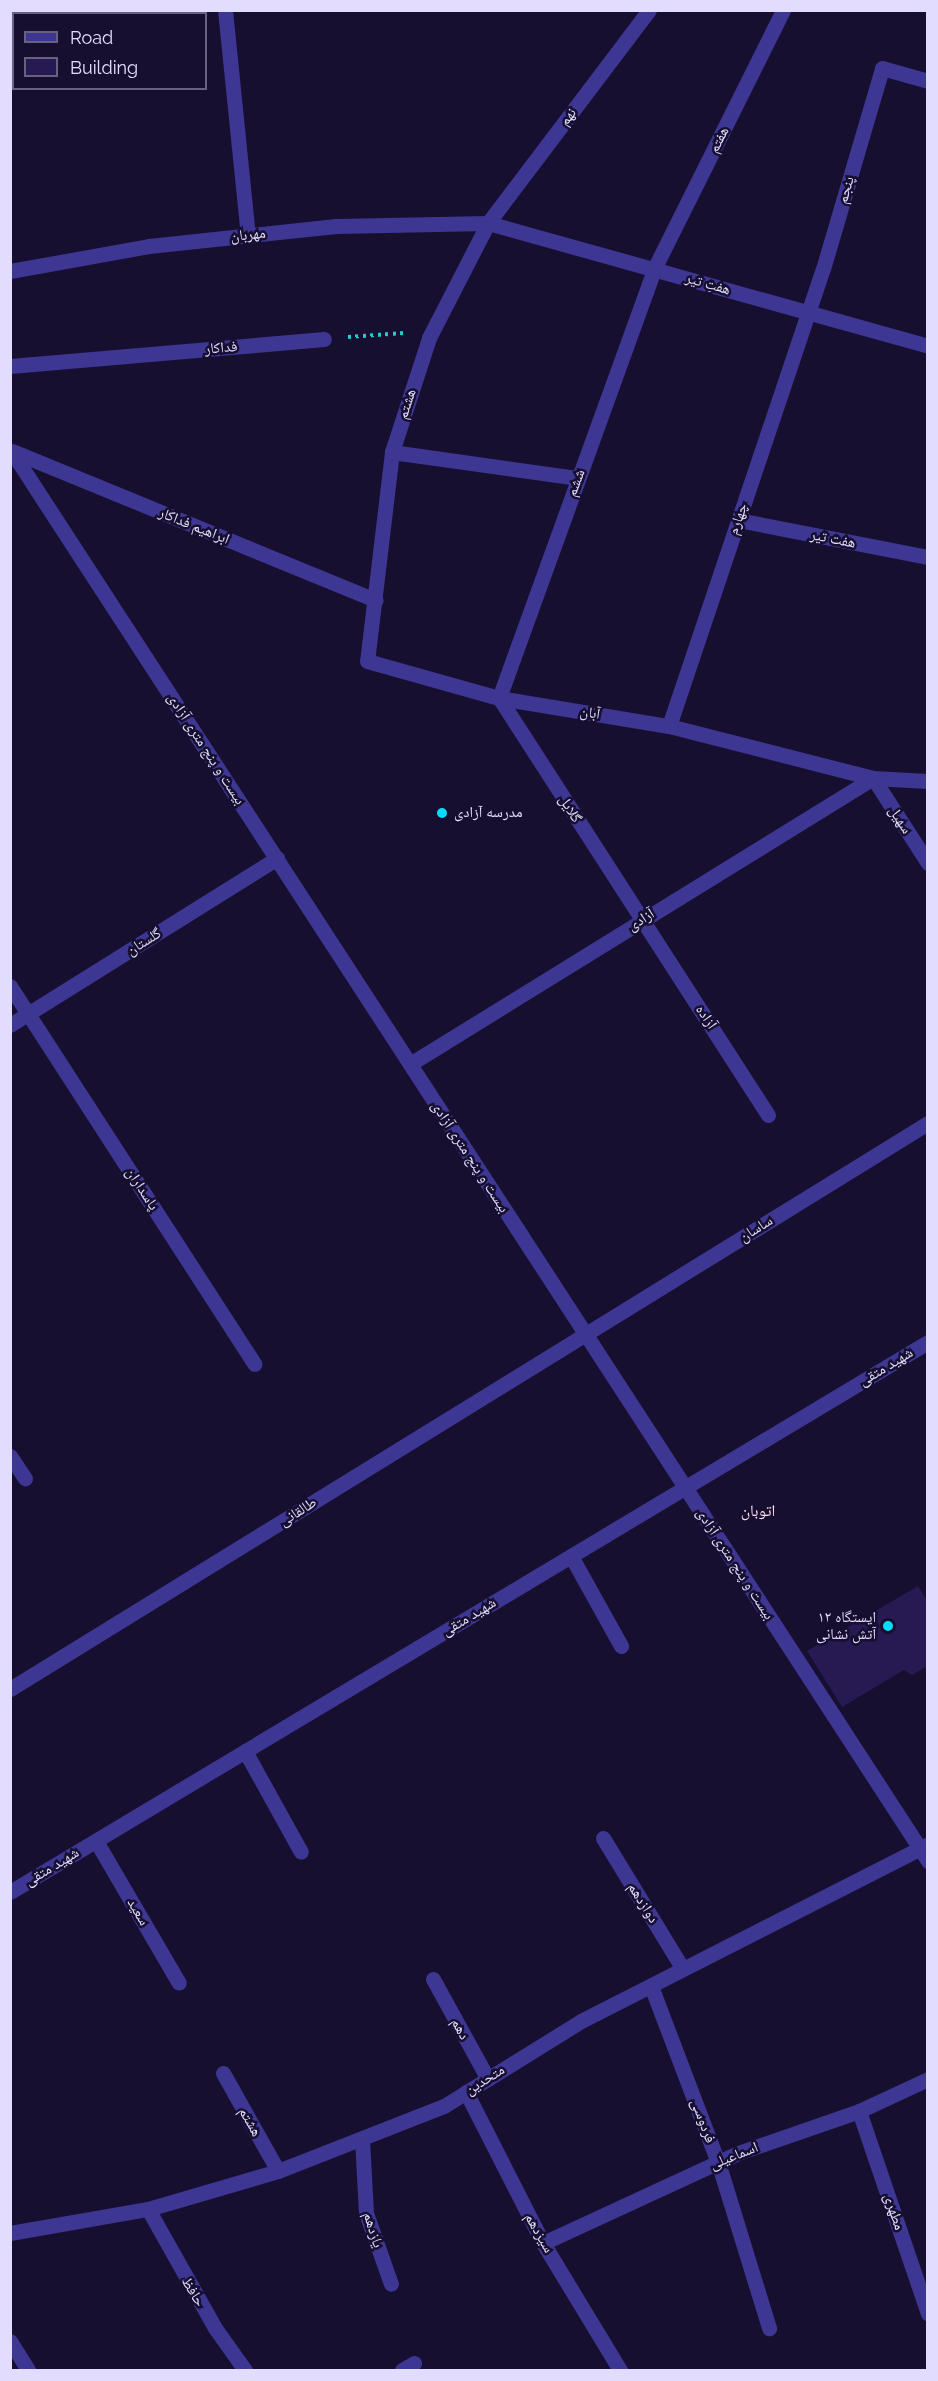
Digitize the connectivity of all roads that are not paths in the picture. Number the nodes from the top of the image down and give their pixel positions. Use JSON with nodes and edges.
{"nodes":[{"id":1,"x":225,"y":10,"type":"edge"},
{"id":2,"x":649,"y":10,"type":"edge"},
{"id":3,"x":783,"y":10,"type":"edge"},
{"id":4,"x":927,"y":81,"type":"edge"},
{"id":5,"x":488,"y":224,"type":"junction"},
{"id":6,"x":248,"y":235,"type":"junction"},
{"id":7,"x":654,"y":269,"type":"junction"},
{"id":8,"x":10,"y":271,"type":"edge"},
{"id":9,"x":808,"y":312,"type":"junction"},
{"id":10,"x":324,"y":339,"type":"road end"},
{"id":11,"x":927,"y":346,"type":"edge"},
{"id":12,"x":10,"y":366,"type":"edge"},
{"id":13,"x":11,"y":451,"type":"edge"},
{"id":14,"x":392,"y":452,"type":"junction"},
{"id":15,"x":578,"y":478,"type":"junction"},
{"id":16,"x":738,"y":520,"type":"junction"},
{"id":17,"x":927,"y":557,"type":"edge"},
{"id":18,"x":376,"y":600,"type":"junction"},
{"id":19,"x":499,"y":698,"type":"junction"},
{"id":20,"x":669,"y":726,"type":"junction"},
{"id":21,"x":873,"y":778,"type":"junction"},
{"id":22,"x":927,"y":781,"type":"edge"},
{"id":23,"x":277,"y":858,"type":"junction"},
{"id":24,"x":927,"y":863,"type":"edge"},
{"id":25,"x":640,"y":920,"type":"junction"},
{"id":26,"x":10,"y":986,"type":"edge"},
{"id":27,"x":28,"y":1014,"type":"junction"},
{"id":28,"x":10,"y":1025,"type":"edge"},
{"id":29,"x":410,"y":1064,"type":"junction"},
{"id":30,"x":768,"y":1114,"type":"dead end"},
{"id":31,"x":927,"y":1123,"type":"edge"},
{"id":32,"x":585,"y":1334,"type":"junction"},
{"id":33,"x":927,"y":1342,"type":"edge"},
{"id":34,"x":255,"y":1364,"type":"dead end"},
{"id":35,"x":10,"y":1456,"type":"edge"},
{"id":36,"x":25,"y":1478,"type":"dead end"},
{"id":37,"x":685,"y":1488,"type":"junction"},
{"id":38,"x":571,"y":1556,"type":"junction"},
{"id":39,"x":621,"y":1646,"type":"dead end"},
{"id":40,"x":10,"y":1689,"type":"edge"},
{"id":41,"x":245,"y":1751,"type":"junction"},
{"id":42,"x":603,"y":1838,"type":"dead end"},
{"id":43,"x":96,"y":1841,"type":"junction"},
{"id":44,"x":925,"y":1851,"type":"edge"},
{"id":45,"x":301,"y":1852,"type":"dead end"},
{"id":46,"x":10,"y":1892,"type":"edge"},
{"id":47,"x":683,"y":1969,"type":"junction"},
{"id":48,"x":433,"y":1979,"type":"dead end"},
{"id":49,"x":179,"y":1983,"type":"dead end"},
{"id":50,"x":651,"y":1986,"type":"junction"},
{"id":51,"x":223,"y":2073,"type":"dead end"},
{"id":52,"x":488,"y":2079,"type":"junction"},
{"id":53,"x":927,"y":2079,"type":"edge"},
{"id":54,"x":466,"y":2092,"type":"junction"},
{"id":55,"x":859,"y":2111,"type":"junction"},
{"id":56,"x":362,"y":2139,"type":"junction"},
{"id":57,"x":718,"y":2162,"type":"junction"},
{"id":58,"x":278,"y":2171,"type":"junction"},
{"id":59,"x":148,"y":2209,"type":"junction"},
{"id":60,"x":10,"y":2233,"type":"edge"},
{"id":61,"x":543,"y":2243,"type":"junction"},
{"id":62,"x":391,"y":2284,"type":"dead end"},
{"id":63,"x":927,"y":2314,"type":"edge"},
{"id":64,"x":770,"y":2328,"type":"dead end"},
{"id":65,"x":10,"y":2340,"type":"edge"},
{"id":66,"x":28,"y":2370,"type":"edge"},
{"id":67,"x":245,"y":2370,"type":"edge"},
{"id":68,"x":620,"y":2370,"type":"edge"}],
"edges":[{"from":1,"to":6,"type":"street"},
{"from":2,"to":5,"type":"street","name":"نهم"},
{"from":3,"to":7,"type":"street","name":"هفتم"},
{"from":4,"to":9,"type":"street","name":"پنجم"},
{"from":5,"to":6,"type":"street","name":"مهربان"},
{"from":5,"to":7,"type":"street","name":"هفتِ تیر"},
{"from":5,"to":14,"type":"street","name":"هشتم"},
{"from":6,"to":8,"type":"street","name":"مهربان"},
{"from":7,"to":9,"type":"street","name":"هفتِ تیر"},
{"from":7,"to":15,"type":"street","name":"ششم"},
{"from":9,"to":11,"type":"street","name":"هفتِ تیر"},
{"from":9,"to":16,"type":"street","name":"چهارم"},
{"from":10,"to":12,"type":"street","name":"فداکار"},
{"from":13,"to":18,"type":"street","name":"ابراهیم فداکار"},
{"from":13,"to":23,"type":"street","name":"بیست و پنج متری آزادی"},
{"from":14,"to":15,"type":"street"},
{"from":14,"to":18,"type":"street","name":"هشتم"},
{"from":15,"to":19,"type":"street","name":"ششم"},
{"from":16,"to":17,"type":"street","name":"هفت تیر"},
{"from":16,"to":20,"type":"street","name":"چهارم"},
{"from":18,"to":19,"type":"street","name":"آبان"},
{"from":19,"to":20,"type":"street","name":"آبان"},
{"from":19,"to":25,"type":"street","name":"گلایل"},
{"from":20,"to":21,"type":"street","name":"آبان"},
{"from":21,"to":22,"type":"street","name":"آبان"},
{"from":21,"to":24,"type":"street","name":"سهیل"},
{"from":21,"to":25,"type":"street","name":"آزادی"},
{"from":23,"to":27,"type":"street","name":"گلستان"},
{"from":23,"to":29,"type":"street","name":"بیست و پنج متری آزادی"},
{"from":25,"to":29,"type":"street","name":"آزادی"},
{"from":25,"to":30,"type":"street","name":"آزاده"},
{"from":26,"to":27,"type":"street","name":"پاسداران"},
{"from":27,"to":28,"type":"street","name":"گلستان"},
{"from":27,"to":34,"type":"street","name":"پاسداران"},
{"from":29,"to":32,"type":"street","name":"بیست و پنج متری آزادی"},
{"from":31,"to":32,"type":"street","name":"ساسان"},
{"from":32,"to":37,"type":"street","name":"بیست و پنج متری آزادی"},
{"from":32,"to":40,"type":"street","name":"طالقانی"},
{"from":33,"to":37,"type":"street","name":"شهید متقی"},
{"from":35,"to":36,"type":"street"},
{"from":37,"to":38,"type":"street","name":"شهید متقی"},
{"from":37,"to":44,"type":"street","name":"بیست و پنج متری آزادی"},
{"from":38,"to":39,"type":"street"},
{"from":38,"to":41,"type":"street","name":"شهید متقی"},
{"from":41,"to":43,"type":"street","name":"شهید متقی"},
{"from":41,"to":45,"type":"street"},
{"from":42,"to":47,"type":"street","name":"دوازدهم"},
{"from":43,"to":46,"type":"street","name":"شهید متقی"},
{"from":43,"to":49,"type":"street","name":"سعید"},
{"from":44,"to":47,"type":"street","name":"متحدین"},
{"from":47,"to":50,"type":"street","name":"متحدین"},
{"from":48,"to":52,"type":"street","name":"دهم"},
{"from":50,"to":52,"type":"street","name":"متحدین"},
{"from":50,"to":57,"type":"street","name":"فردوسی"},
{"from":51,"to":58,"type":"street","name":"هشتم"},
{"from":52,"to":54,"type":"street","name":"متحدین"},
{"from":53,"to":55,"type":"street","name":"اسماعیلی"},
{"from":54,"to":56,"type":"street","name":"متحدین"},
{"from":54,"to":61,"type":"street","name":"سیزدهم"},
{"from":55,"to":57,"type":"street","name":"اسماعیلی"},
{"from":55,"to":63,"type":"street","name":"مطهری"},
{"from":56,"to":58,"type":"street","name":"متحدین"},
{"from":56,"to":62,"type":"street","name":"یازدهم"},
{"from":57,"to":61,"type":"street","name":"اسماعیلی"},
{"from":57,"to":64,"type":"street","name":"فردوسی"},
{"from":58,"to":59,"type":"street","name":"متحدین"},
{"from":59,"to":60,"type":"street","name":"متحدین"},
{"from":59,"to":67,"type":"street","name":"حافظ"},
{"from":61,"to":68,"type":"street","name":"سیزدهم"},
{"from":65,"to":66,"type":"street"}]}
